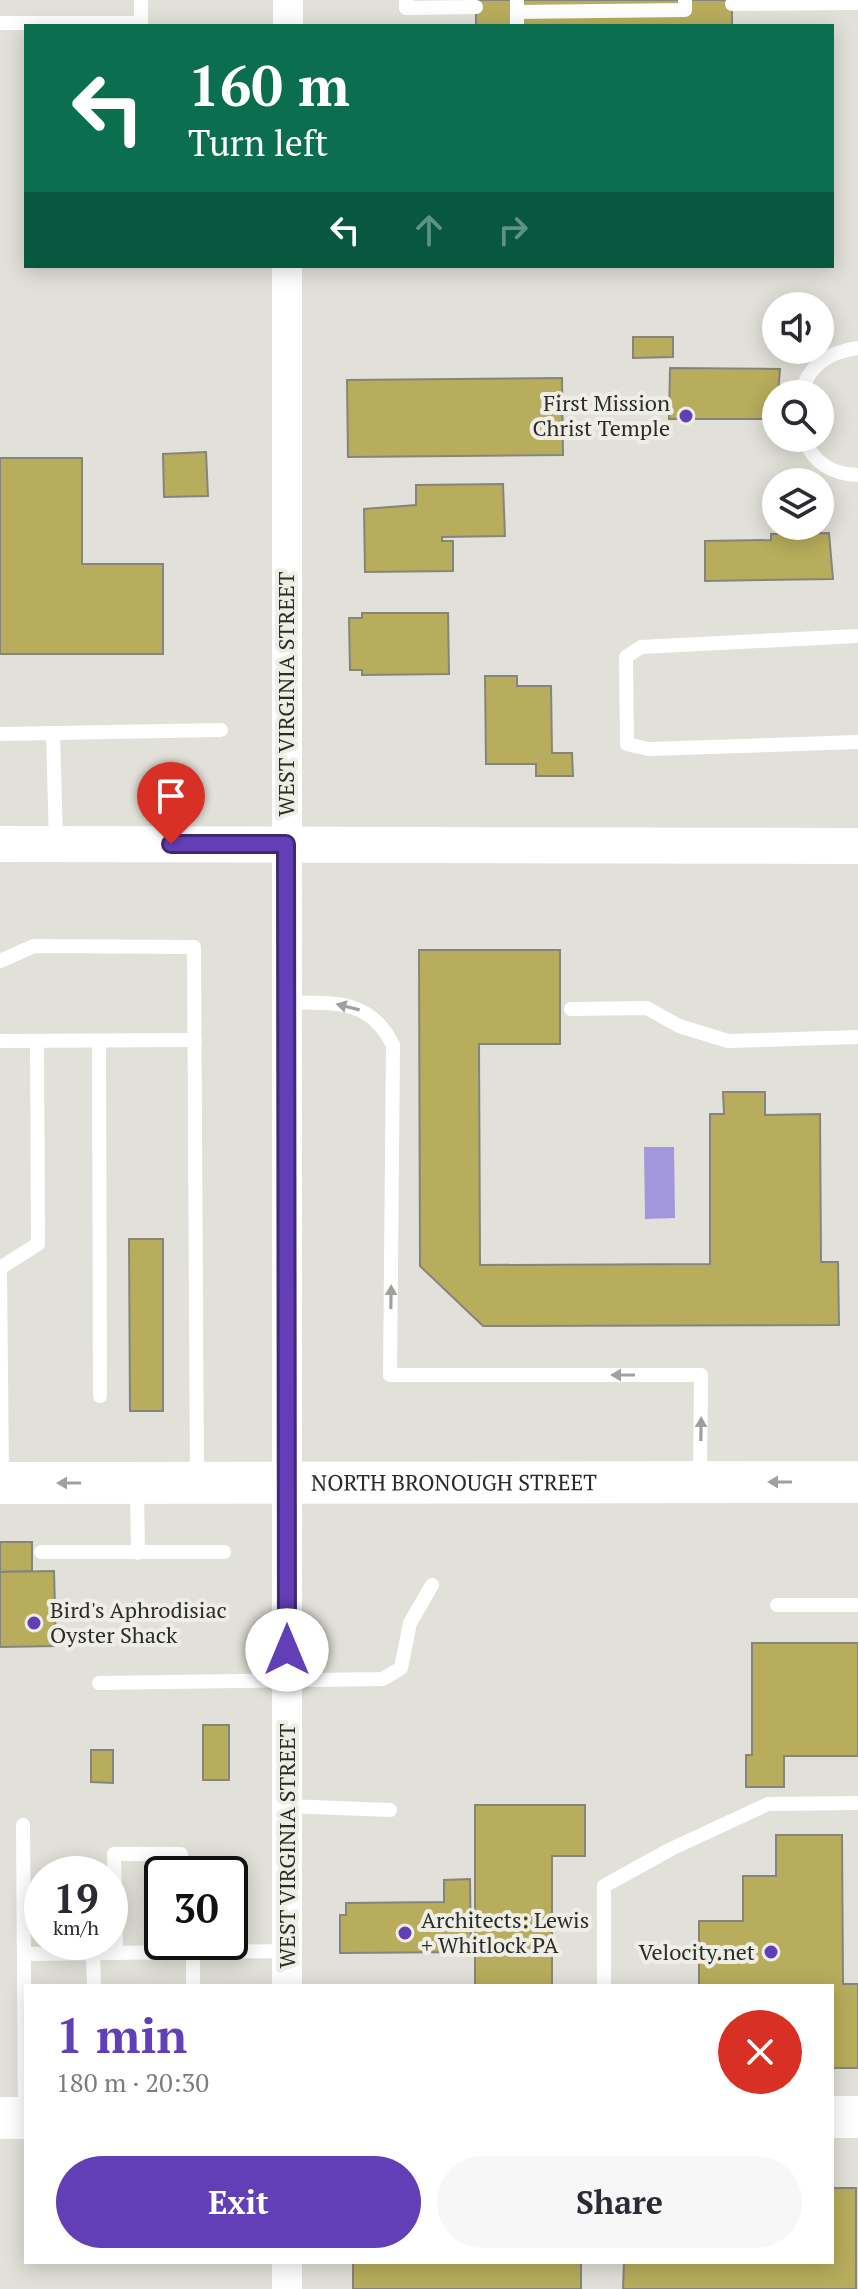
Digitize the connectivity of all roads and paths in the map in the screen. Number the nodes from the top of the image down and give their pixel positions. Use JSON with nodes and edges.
{"nodes":[{"id":1,"x":141,"y":0,"type":"edge"},
{"id":2,"x":288,"y":0,"type":"edge"},
{"id":3,"x":406,"y":0,"type":"edge"},
{"id":4,"x":685,"y":0,"type":"edge"},
{"id":5,"x":805,"y":2,"type":"edge"},
{"id":6,"x":858,"y":3,"type":"edge"},
{"id":7,"x":732,"y":4,"type":"dead end"},
{"id":8,"x":476,"y":7,"type":"dead end"},
{"id":9,"x":517,"y":13,"type":"edge"},
{"id":10,"x":0,"y":23,"type":"edge"},
{"id":11,"x":288,"y":24,"type":"edge"},
{"id":12,"x":287,"y":268,"type":"edge"},
{"id":13,"x":858,"y":348,"type":"edge"},
{"id":14,"x":807,"y":380,"type":"edge"},
{"id":15,"x":812,"y":452,"type":"edge"},
{"id":16,"x":858,"y":475,"type":"edge"},
{"id":17,"x":858,"y":636,"type":"edge"},
{"id":18,"x":221,"y":730,"type":"dead end"},
{"id":19,"x":53,"y":733,"type":"junction"},
{"id":20,"x":0,"y":734,"type":"edge"},
{"id":21,"x":858,"y":742,"type":"edge"},
{"id":22,"x":0,"y":844,"type":"edge"},
{"id":23,"x":56,"y":844,"type":"junction"},
{"id":24,"x":286,"y":844,"type":"junction"},
{"id":25,"x":858,"y":846,"type":"edge"},
{"id":26,"x":0,"y":961,"type":"edge"},
{"id":27,"x":287,"y":1002,"type":"junction"},
{"id":28,"x":571,"y":1009,"type":"dead end"},
{"id":29,"x":858,"y":1037,"type":"edge"},
{"id":30,"x":195,"y":1040,"type":"junction"},
{"id":31,"x":0,"y":1041,"type":"edge"},
{"id":32,"x":37,"y":1041,"type":"junction"},
{"id":33,"x":99,"y":1041,"type":"junction"},
{"id":34,"x":1,"y":1378,"type":"edge"},
{"id":35,"x":100,"y":1396,"type":"dead end"},
{"id":36,"x":287,"y":1482,"type":"junction"},
{"id":37,"x":700,"y":1482,"type":"junction"},
{"id":38,"x":858,"y":1482,"type":"edge"},
{"id":39,"x":1,"y":1483,"type":"edge"},
{"id":40,"x":137,"y":1483,"type":"junction"},
{"id":41,"x":197,"y":1483,"type":"junction"},
{"id":42,"x":41,"y":1552,"type":"dead end"},
{"id":43,"x":224,"y":1552,"type":"dead end"},
{"id":44,"x":138,"y":1553,"type":"junction"},
{"id":45,"x":432,"y":1585,"type":"dead end"},
{"id":46,"x":777,"y":1605,"type":"dead end"},
{"id":47,"x":858,"y":1605,"type":"edge"},
{"id":48,"x":287,"y":1678,"type":"junction"},
{"id":49,"x":99,"y":1683,"type":"dead end"},
{"id":50,"x":858,"y":1803,"type":"edge"},
{"id":51,"x":287,"y":1806,"type":"junction"},
{"id":52,"x":390,"y":1810,"type":"dead end"},
{"id":53,"x":23,"y":1825,"type":"dead end"},
{"id":54,"x":114,"y":1856,"type":"edge"},
{"id":55,"x":181,"y":1856,"type":"edge"},
{"id":56,"x":248,"y":1950,"type":"edge"},
{"id":57,"x":287,"y":1951,"type":"junction"},
{"id":58,"x":24,"y":1954,"type":"edge"},
{"id":59,"x":24,"y":1960,"type":"edge"},
{"id":60,"x":93,"y":1960,"type":"edge"},
{"id":61,"x":187,"y":1960,"type":"edge"},
{"id":62,"x":24,"y":1984,"type":"edge"},
{"id":63,"x":94,"y":1984,"type":"edge"},
{"id":64,"x":193,"y":1984,"type":"edge"},
{"id":65,"x":287,"y":1984,"type":"edge"},
{"id":66,"x":604,"y":1984,"type":"edge"},
{"id":67,"x":834,"y":2117,"type":"edge"},
{"id":68,"x":858,"y":2117,"type":"edge"},
{"id":69,"x":0,"y":2118,"type":"edge"},
{"id":70,"x":24,"y":2118,"type":"edge"},
{"id":71,"x":287,"y":2264,"type":"edge"},
{"id":72,"x":287,"y":2289,"type":"edge"}],
"edges":[{"from":1,"to":10,"type":"lane"},
{"from":2,"to":11,"type":"street"},
{"from":3,"to":8,"type":"lane"},
{"from":4,"to":9,"type":"lane"},
{"from":5,"to":6,"type":"lane"},
{"from":5,"to":7,"type":"lane"},
{"from":12,"to":24,"type":"street","name":"WEST VIRGINIA STREET"},
{"from":13,"to":14,"type":"lane"},
{"from":15,"to":16,"type":"lane"},
{"from":17,"to":21,"type":"lane"},
{"from":18,"to":19,"type":"lane"},
{"from":19,"to":20,"type":"lane"},
{"from":19,"to":23,"type":"lane"},
{"from":22,"to":23,"type":"street"},
{"from":23,"to":24,"type":"street"},
{"from":24,"to":25,"type":"street"},
{"from":24,"to":27,"type":"street","name":"WEST VIRGINIA STREET"},
{"from":26,"to":30,"type":"lane"},
{"from":27,"to":36,"type":"street","name":"WEST VIRGINIA STREET"},
{"from":37,"to":27,"type":"lane","one_way":true},
{"from":28,"to":29,"type":"lane"},
{"from":30,"to":33,"type":"lane"},
{"from":30,"to":41,"type":"lane"},
{"from":31,"to":32,"type":"lane"},
{"from":32,"to":33,"type":"lane"},
{"from":32,"to":34,"type":"lane"},
{"from":33,"to":35,"type":"lane"},
{"from":34,"to":39,"type":"lane"},
{"from":36,"to":37,"type":"main road","name":"NORTH BRONOUGH STREET"},
{"from":36,"to":41,"type":"main road","name":"NORTH BRONOUGH STREET"},
{"from":36,"to":48,"type":"street","name":"WEST VIRGINIA STREET"},
{"from":38,"to":37,"type":"main road","name":"NORTH BRONOUGH STREET","one_way":true},
{"from":40,"to":39,"type":"main road","name":"NORTH BRONOUGH STREET","one_way":true},
{"from":40,"to":41,"type":"main road","name":"NORTH BRONOUGH STREET"},
{"from":40,"to":44,"type":"lane"},
{"from":42,"to":44,"type":"lane"},
{"from":43,"to":44,"type":"lane"},
{"from":45,"to":48,"type":"lane"},
{"from":46,"to":47,"type":"lane"},
{"from":48,"to":49,"type":"lane"},
{"from":48,"to":51,"type":"street","name":"WEST VIRGINIA STREET"},
{"from":50,"to":66,"type":"lane"},
{"from":51,"to":52,"type":"lane"},
{"from":51,"to":57,"type":"street","name":"WEST VIRGINIA STREET"},
{"from":53,"to":58,"type":"lane"},
{"from":54,"to":55,"type":"lane"},
{"from":56,"to":57,"type":"lane"},
{"from":57,"to":65,"type":"street","name":"WEST VIRGINIA STREET"},
{"from":59,"to":62,"type":"lane"},
{"from":60,"to":63,"type":"lane"},
{"from":61,"to":64,"type":"lane"},
{"from":67,"to":68,"type":"main road"},
{"from":69,"to":70,"type":"main road"},
{"from":71,"to":72,"type":"street"}]}
